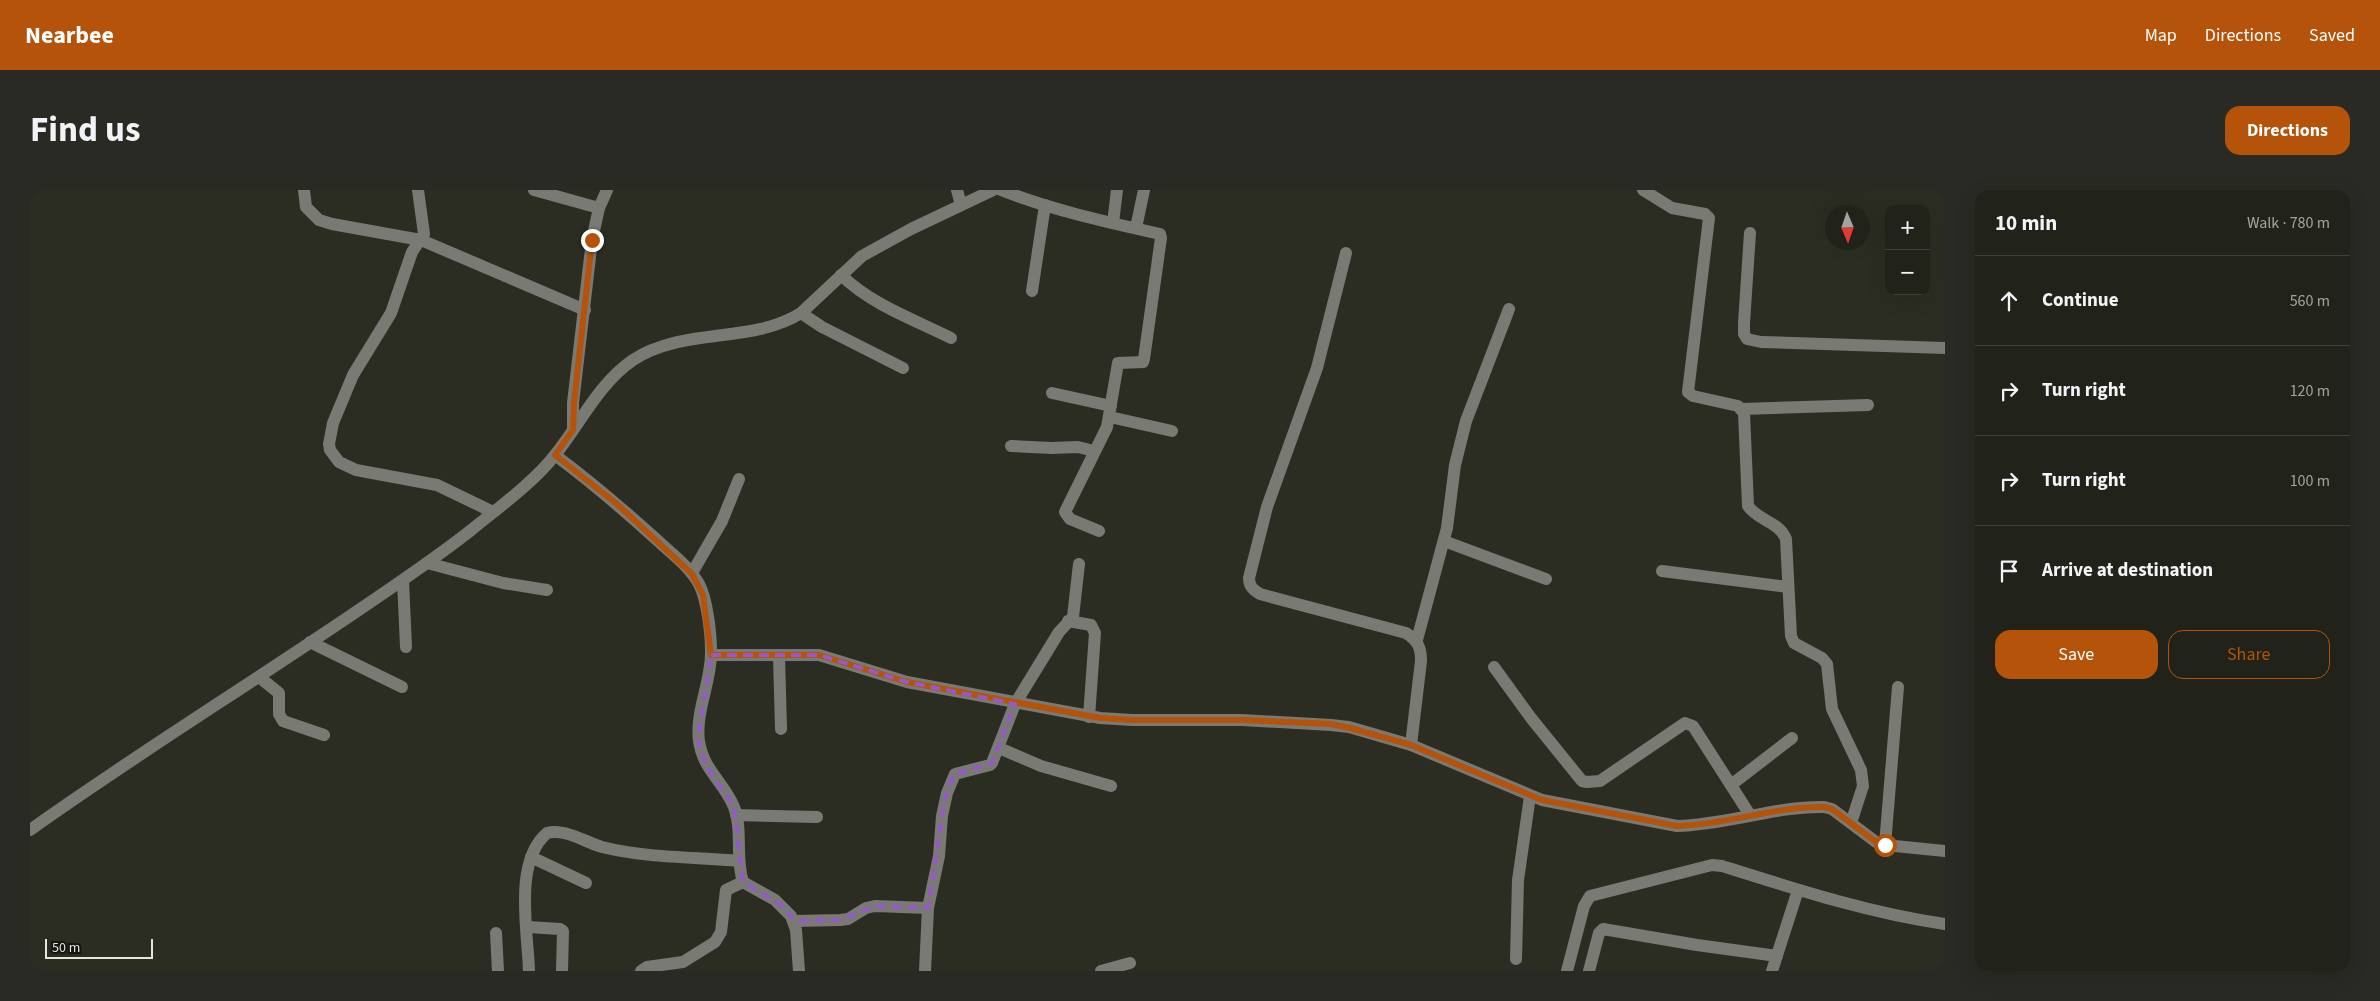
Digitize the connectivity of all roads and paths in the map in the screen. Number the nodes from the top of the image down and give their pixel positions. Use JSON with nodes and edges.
{"nodes":[{"id":1,"x":304,"y":190,"type":"edge"},
{"id":2,"x":418,"y":190,"type":"edge"},
{"id":3,"x":534,"y":190,"type":"edge"},
{"id":4,"x":607,"y":190,"type":"edge"},
{"id":5,"x":957,"y":190,"type":"edge"},
{"id":6,"x":993,"y":190,"type":"edge"},
{"id":7,"x":1001,"y":190,"type":"edge"},
{"id":8,"x":1117,"y":190,"type":"edge"},
{"id":9,"x":1144,"y":190,"type":"edge"},
{"id":10,"x":1643,"y":190,"type":"edge"},
{"id":11,"x":961,"y":205,"type":"junction"},
{"id":12,"x":1045,"y":205,"type":"junction"},
{"id":13,"x":599,"y":208,"type":"junction"},
{"id":14,"x":1113,"y":224,"type":"junction"},
{"id":15,"x":1136,"y":228,"type":"junction"},
{"id":16,"x":1750,"y":234,"type":"dead end"},
{"id":17,"x":421,"y":240,"type":"junction"},
{"id":18,"x":1346,"y":253,"type":"dead end"},
{"id":19,"x":841,"y":276,"type":"junction"},
{"id":20,"x":1032,"y":291,"type":"dead end"},
{"id":21,"x":1509,"y":309,"type":"dead end"},
{"id":22,"x":585,"y":310,"type":"junction"},
{"id":23,"x":801,"y":313,"type":"junction"},
{"id":24,"x":951,"y":338,"type":"dead end"},
{"id":25,"x":1945,"y":348,"type":"edge"},
{"id":26,"x":903,"y":368,"type":"dead end"},
{"id":27,"x":1052,"y":393,"type":"dead end"},
{"id":28,"x":1868,"y":405,"type":"dead end"},
{"id":29,"x":1742,"y":409,"type":"junction"},
{"id":30,"x":1110,"y":411,"type":"junction"},
{"id":31,"x":573,"y":430,"type":"junction"},
{"id":32,"x":1172,"y":431,"type":"dead end"},
{"id":33,"x":1011,"y":446,"type":"dead end"},
{"id":34,"x":1094,"y":452,"type":"junction"},
{"id":35,"x":555,"y":455,"type":"junction"},
{"id":36,"x":739,"y":479,"type":"dead end"},
{"id":37,"x":493,"y":512,"type":"junction"},
{"id":38,"x":1099,"y":531,"type":"dead end"},
{"id":39,"x":1444,"y":541,"type":"junction"},
{"id":40,"x":427,"y":563,"type":"junction"},
{"id":41,"x":1080,"y":564,"type":"dead end"},
{"id":42,"x":1662,"y":571,"type":"dead end"},
{"id":43,"x":692,"y":574,"type":"junction"},
{"id":44,"x":1546,"y":579,"type":"dead end"},
{"id":45,"x":403,"y":580,"type":"junction"},
{"id":46,"x":1788,"y":587,"type":"junction"},
{"id":47,"x":547,"y":590,"type":"dead end"},
{"id":48,"x":1068,"y":622,"type":"junction"},
{"id":49,"x":1417,"y":640,"type":"junction"},
{"id":50,"x":310,"y":642,"type":"junction"},
{"id":51,"x":406,"y":648,"type":"dead end"},
{"id":52,"x":711,"y":655,"type":"junction"},
{"id":53,"x":779,"y":656,"type":"junction"},
{"id":54,"x":1494,"y":666,"type":"dead end"},
{"id":55,"x":258,"y":678,"type":"junction"},
{"id":56,"x":402,"y":687,"type":"dead end"},
{"id":57,"x":1898,"y":687,"type":"dead end"},
{"id":58,"x":1015,"y":704,"type":"junction"},
{"id":59,"x":1088,"y":716,"type":"junction"},
{"id":60,"x":781,"y":729,"type":"dead end"},
{"id":61,"x":324,"y":735,"type":"dead end"},
{"id":62,"x":1792,"y":738,"type":"dead end"},
{"id":63,"x":1411,"y":745,"type":"junction"},
{"id":64,"x":999,"y":748,"type":"junction"},
{"id":65,"x":1731,"y":785,"type":"junction"},
{"id":66,"x":1111,"y":786,"type":"dead end"},
{"id":67,"x":1530,"y":796,"type":"junction"},
{"id":68,"x":736,"y":815,"type":"junction"},
{"id":69,"x":817,"y":816,"type":"dead end"},
{"id":70,"x":1750,"y":816,"type":"junction"},
{"id":71,"x":1850,"y":823,"type":"junction"},
{"id":72,"x":30,"y":830,"type":"edge"},
{"id":73,"x":1885,"y":845,"type":"junction"},
{"id":74,"x":1945,"y":851,"type":"edge"},
{"id":75,"x":532,"y":857,"type":"junction"},
{"id":76,"x":739,"y":861,"type":"junction"},
{"id":77,"x":743,"y":882,"type":"junction"},
{"id":78,"x":586,"y":883,"type":"dead end"},
{"id":79,"x":1798,"y":890,"type":"junction"},
{"id":80,"x":928,"y":908,"type":"junction"},
{"id":81,"x":795,"y":921,"type":"junction"},
{"id":82,"x":1945,"y":924,"type":"edge"},
{"id":83,"x":528,"y":927,"type":"junction"},
{"id":84,"x":496,"y":933,"type":"dead end"},
{"id":85,"x":1777,"y":956,"type":"junction"},
{"id":86,"x":1516,"y":959,"type":"dead end"},
{"id":87,"x":1130,"y":963,"type":"dead end"},
{"id":88,"x":498,"y":971,"type":"edge"},
{"id":89,"x":529,"y":971,"type":"edge"},
{"id":90,"x":562,"y":971,"type":"edge"},
{"id":91,"x":641,"y":971,"type":"edge"},
{"id":92,"x":799,"y":971,"type":"edge"},
{"id":93,"x":925,"y":971,"type":"edge"},
{"id":94,"x":1101,"y":971,"type":"edge"},
{"id":95,"x":1566,"y":971,"type":"edge"},
{"id":96,"x":1589,"y":971,"type":"edge"},
{"id":97,"x":1772,"y":971,"type":"edge"}],
"edges":[{"from":1,"to":17,"type":"street"},
{"from":2,"to":17,"type":"street"},
{"from":3,"to":13,"type":"street"},
{"from":4,"to":13,"type":"street"},
{"from":5,"to":11,"type":"street"},
{"from":6,"to":11,"type":"street"},
{"from":7,"to":12,"type":"street"},
{"from":8,"to":14,"type":"street"},
{"from":9,"to":15,"type":"street"},
{"from":10,"to":29,"type":"street"},
{"from":11,"to":19,"type":"street"},
{"from":12,"to":14,"type":"street"},
{"from":12,"to":20,"type":"street"},
{"from":13,"to":22,"type":"street"},
{"from":14,"to":15,"type":"street"},
{"from":15,"to":30,"type":"street"},
{"from":16,"to":25,"type":"street"},
{"from":17,"to":22,"type":"street"},
{"from":17,"to":37,"type":"street"},
{"from":18,"to":49,"type":"street"},
{"from":19,"to":23,"type":"street"},
{"from":19,"to":24,"type":"street"},
{"from":21,"to":39,"type":"street"},
{"from":22,"to":31,"type":"street"},
{"from":23,"to":26,"type":"street"},
{"from":23,"to":31,"type":"street"},
{"from":27,"to":30,"type":"street"},
{"from":28,"to":29,"type":"street"},
{"from":29,"to":46,"type":"street"},
{"from":30,"to":32,"type":"street"},
{"from":30,"to":34,"type":"street"},
{"from":31,"to":35,"type":"street"},
{"from":33,"to":34,"type":"street"},
{"from":34,"to":38,"type":"street"},
{"from":35,"to":37,"type":"street"},
{"from":35,"to":43,"type":"street"},
{"from":36,"to":43,"type":"street"},
{"from":37,"to":40,"type":"street"},
{"from":39,"to":44,"type":"street"},
{"from":39,"to":49,"type":"street"},
{"from":40,"to":45,"type":"street"},
{"from":40,"to":47,"type":"street"},
{"from":41,"to":48,"type":"street"},
{"from":42,"to":46,"type":"street"},
{"from":43,"to":52,"type":"street"},
{"from":45,"to":50,"type":"street"},
{"from":45,"to":51,"type":"street"},
{"from":46,"to":71,"type":"street"},
{"from":48,"to":58,"type":"street"},
{"from":48,"to":59,"type":"street"},
{"from":49,"to":63,"type":"street"},
{"from":50,"to":55,"type":"street"},
{"from":50,"to":56,"type":"street"},
{"from":52,"to":53,"type":"street"},
{"from":52,"to":68,"type":"street"},
{"from":53,"to":58,"type":"street"},
{"from":53,"to":60,"type":"street"},
{"from":54,"to":65,"type":"street"},
{"from":55,"to":61,"type":"street"},
{"from":55,"to":72,"type":"street"},
{"from":57,"to":73,"type":"street"},
{"from":58,"to":59,"type":"street"},
{"from":58,"to":64,"type":"street"},
{"from":59,"to":63,"type":"street"},
{"from":62,"to":65,"type":"street"},
{"from":63,"to":67,"type":"street"},
{"from":64,"to":66,"type":"street"},
{"from":64,"to":80,"type":"street"},
{"from":65,"to":70,"type":"street"},
{"from":67,"to":70,"type":"street"},
{"from":67,"to":86,"type":"street"},
{"from":68,"to":69,"type":"street"},
{"from":68,"to":76,"type":"street"},
{"from":70,"to":71,"type":"street"},
{"from":71,"to":73,"type":"street"},
{"from":73,"to":74,"type":"street"},
{"from":75,"to":76,"type":"street"},
{"from":75,"to":78,"type":"street"},
{"from":75,"to":83,"type":"street"},
{"from":76,"to":77,"type":"street"},
{"from":77,"to":81,"type":"street"},
{"from":77,"to":91,"type":"street"},
{"from":79,"to":82,"type":"street"},
{"from":79,"to":85,"type":"street"},
{"from":79,"to":95,"type":"street"},
{"from":80,"to":81,"type":"street"},
{"from":80,"to":93,"type":"street"},
{"from":81,"to":92,"type":"street"},
{"from":83,"to":89,"type":"street"},
{"from":83,"to":90,"type":"street"},
{"from":84,"to":88,"type":"street"},
{"from":85,"to":96,"type":"street"},
{"from":85,"to":97,"type":"street"},
{"from":87,"to":94,"type":"street"}]}
